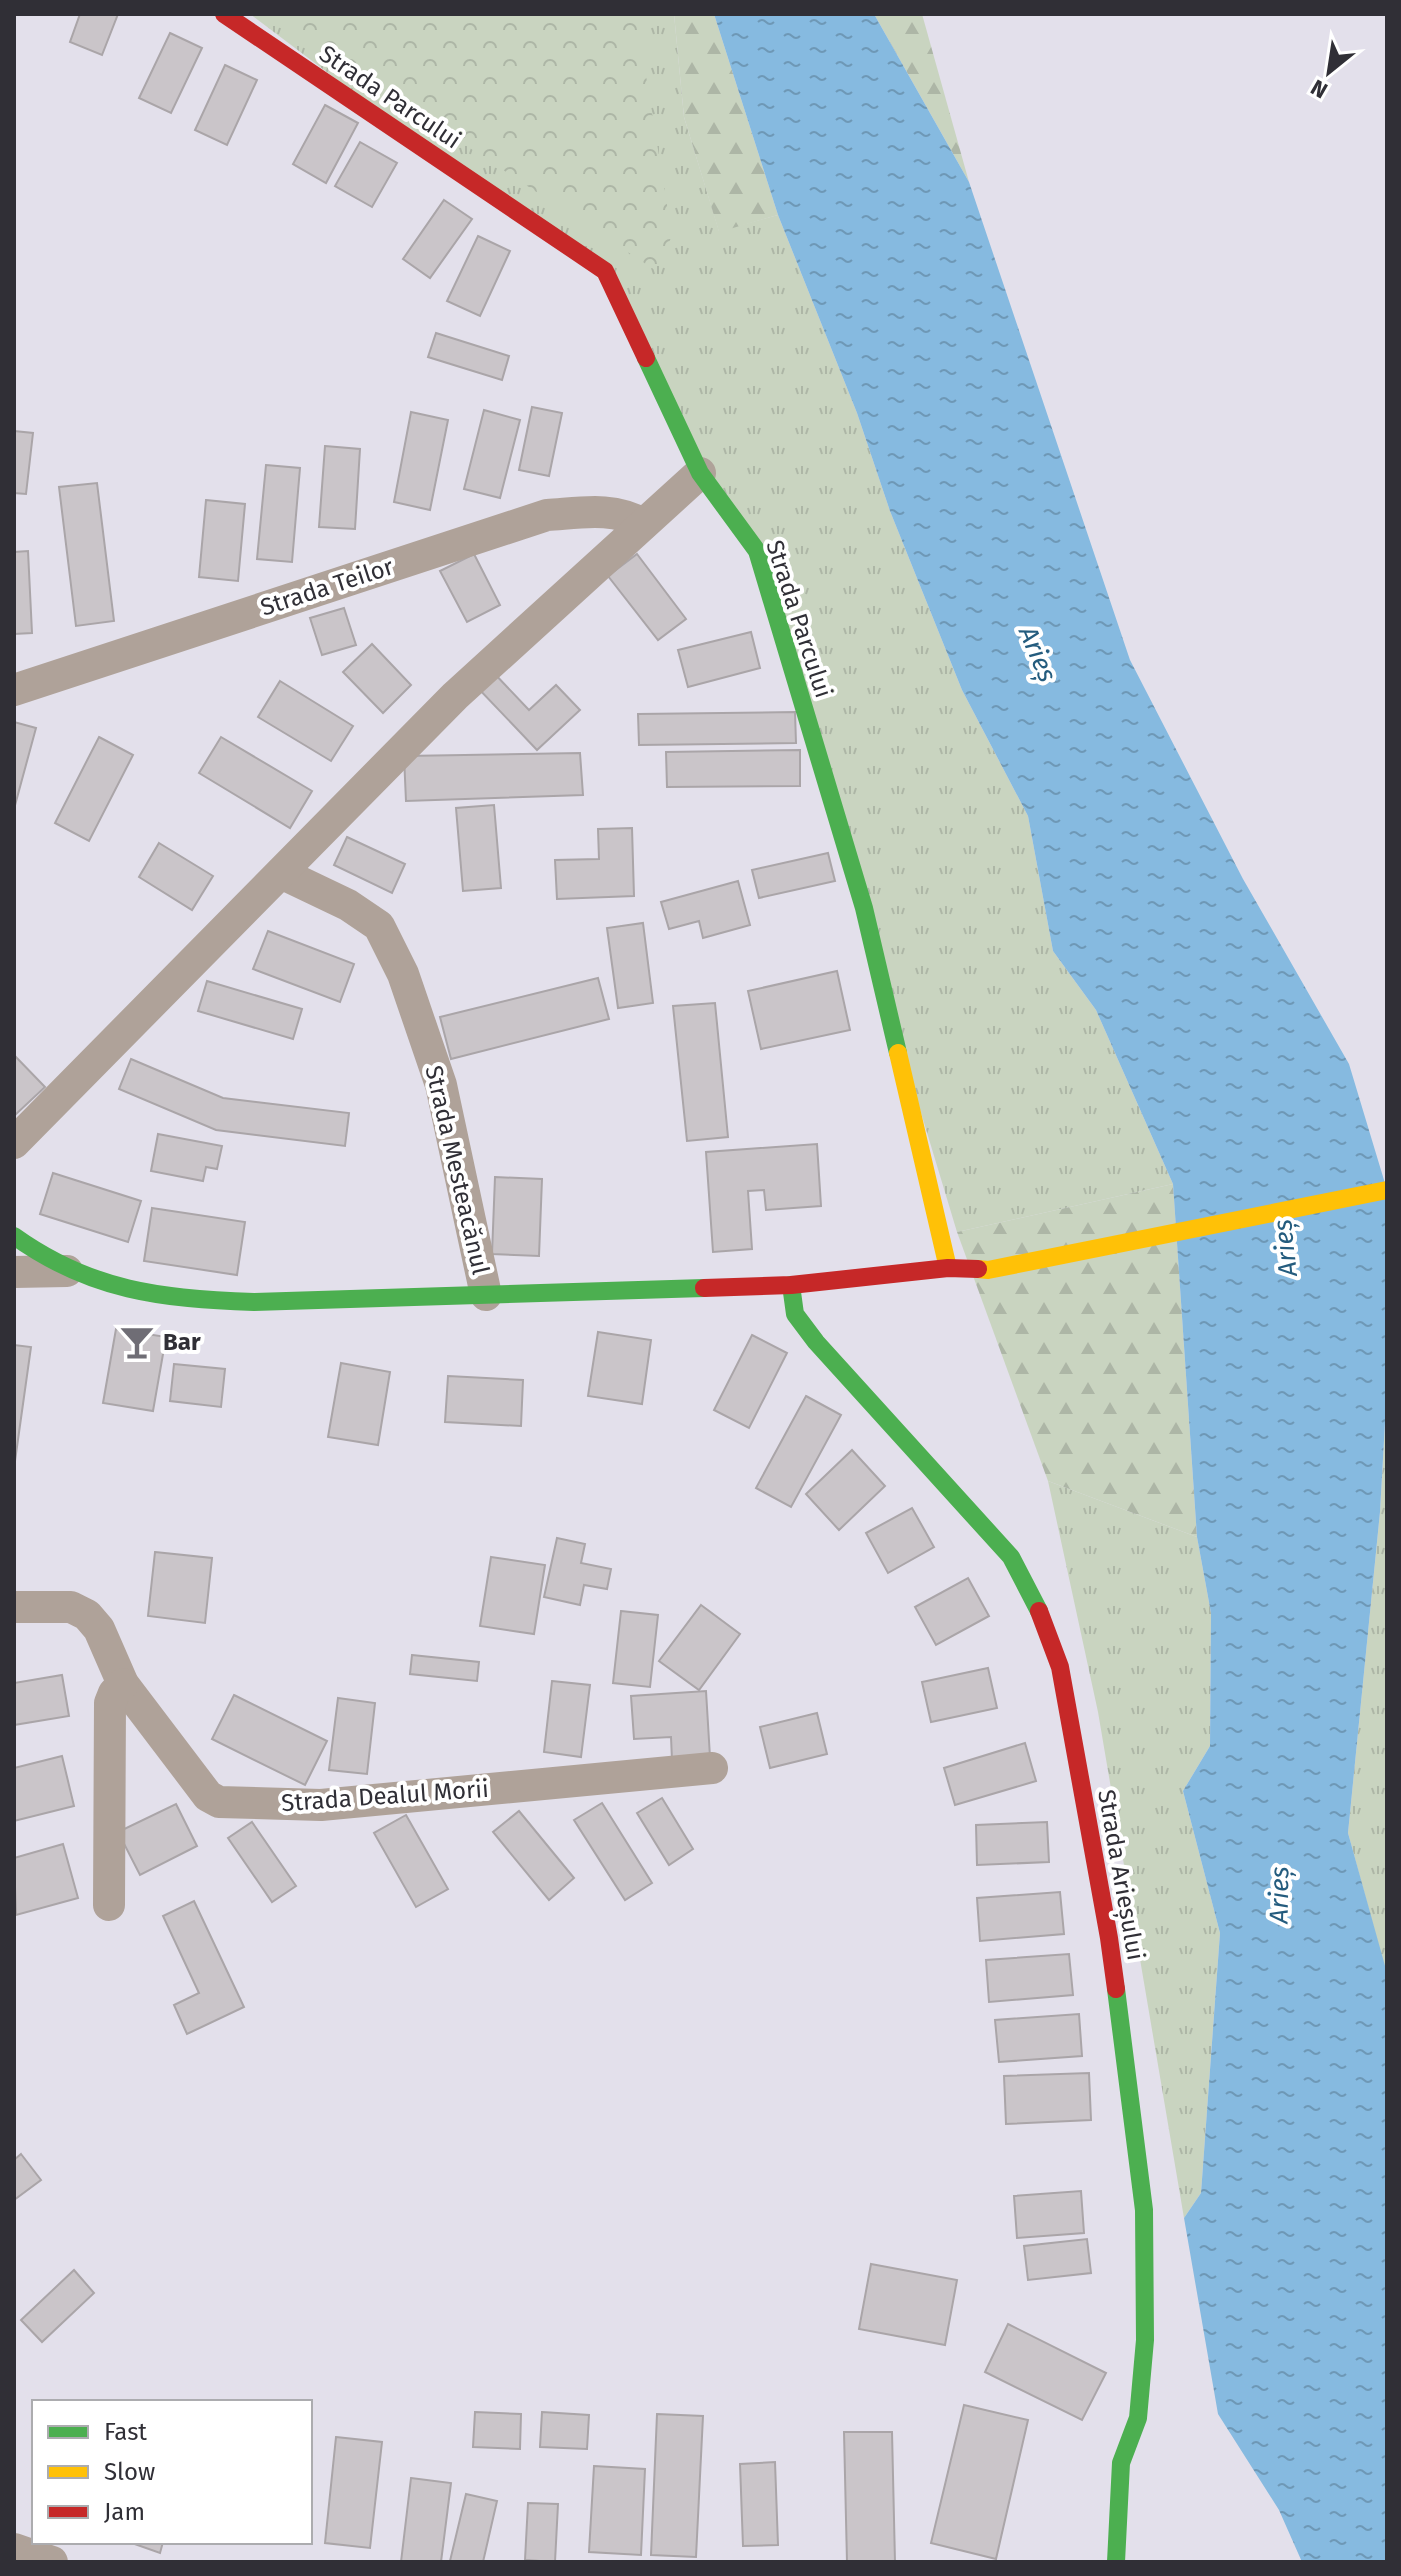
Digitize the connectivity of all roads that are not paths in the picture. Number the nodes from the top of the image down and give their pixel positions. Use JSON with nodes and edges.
{"nodes":[{"id":1,"x":224,"y":14,"type":"edge"},
{"id":2,"x":700,"y":473,"type":"junction"},
{"id":3,"x":643,"y":524,"type":"junction"},
{"id":4,"x":14,"y":690,"type":"edge"},
{"id":5,"x":281,"y":873,"type":"junction"},
{"id":6,"x":14,"y":1143,"type":"edge"},
{"id":7,"x":1387,"y":1190,"type":"edge"},
{"id":8,"x":14,"y":1236,"type":"edge"},
{"id":9,"x":948,"y":1268,"type":"junction"},
{"id":10,"x":67,"y":1271,"type":"junction"},
{"id":11,"x":14,"y":1272,"type":"edge"},
{"id":12,"x":791,"y":1285,"type":"junction"},
{"id":13,"x":486,"y":1295,"type":"junction"},
{"id":14,"x":14,"y":1607,"type":"edge"},
{"id":15,"x":123,"y":1684,"type":"junction"},
{"id":16,"x":712,"y":1768,"type":"dead end"},
{"id":17,"x":109,"y":1905,"type":"dead end"},
{"id":18,"x":14,"y":2549,"type":"edge"},
{"id":19,"x":52,"y":2562,"type":"edge"},
{"id":20,"x":1116,"y":2562,"type":"edge"}],
"edges":[{"from":1,"to":2,"type":"street","name":"Strada Parcului"},
{"from":2,"to":3,"type":"street"},
{"from":2,"to":9,"type":"street","name":"Strada Parcului"},
{"from":3,"to":4,"type":"street","name":"Strada Teilor"},
{"from":3,"to":5,"type":"street"},
{"from":5,"to":6,"type":"street"},
{"from":5,"to":13,"type":"street","name":"Strada Mesteacănul"},
{"from":7,"to":9,"type":"street"},
{"from":8,"to":10,"type":"street"},
{"from":9,"to":12,"type":"street"},
{"from":10,"to":11,"type":"street"},
{"from":10,"to":13,"type":"street"},
{"from":12,"to":13,"type":"street"},
{"from":12,"to":20,"type":"street","name":"Strada Arieșului"},
{"from":14,"to":15,"type":"street","name":"Strada Dealul Morii"},
{"from":15,"to":16,"type":"street","name":"Strada Dealul Morii"},
{"from":15,"to":17,"type":"street"},
{"from":18,"to":19,"type":"street"}]}
